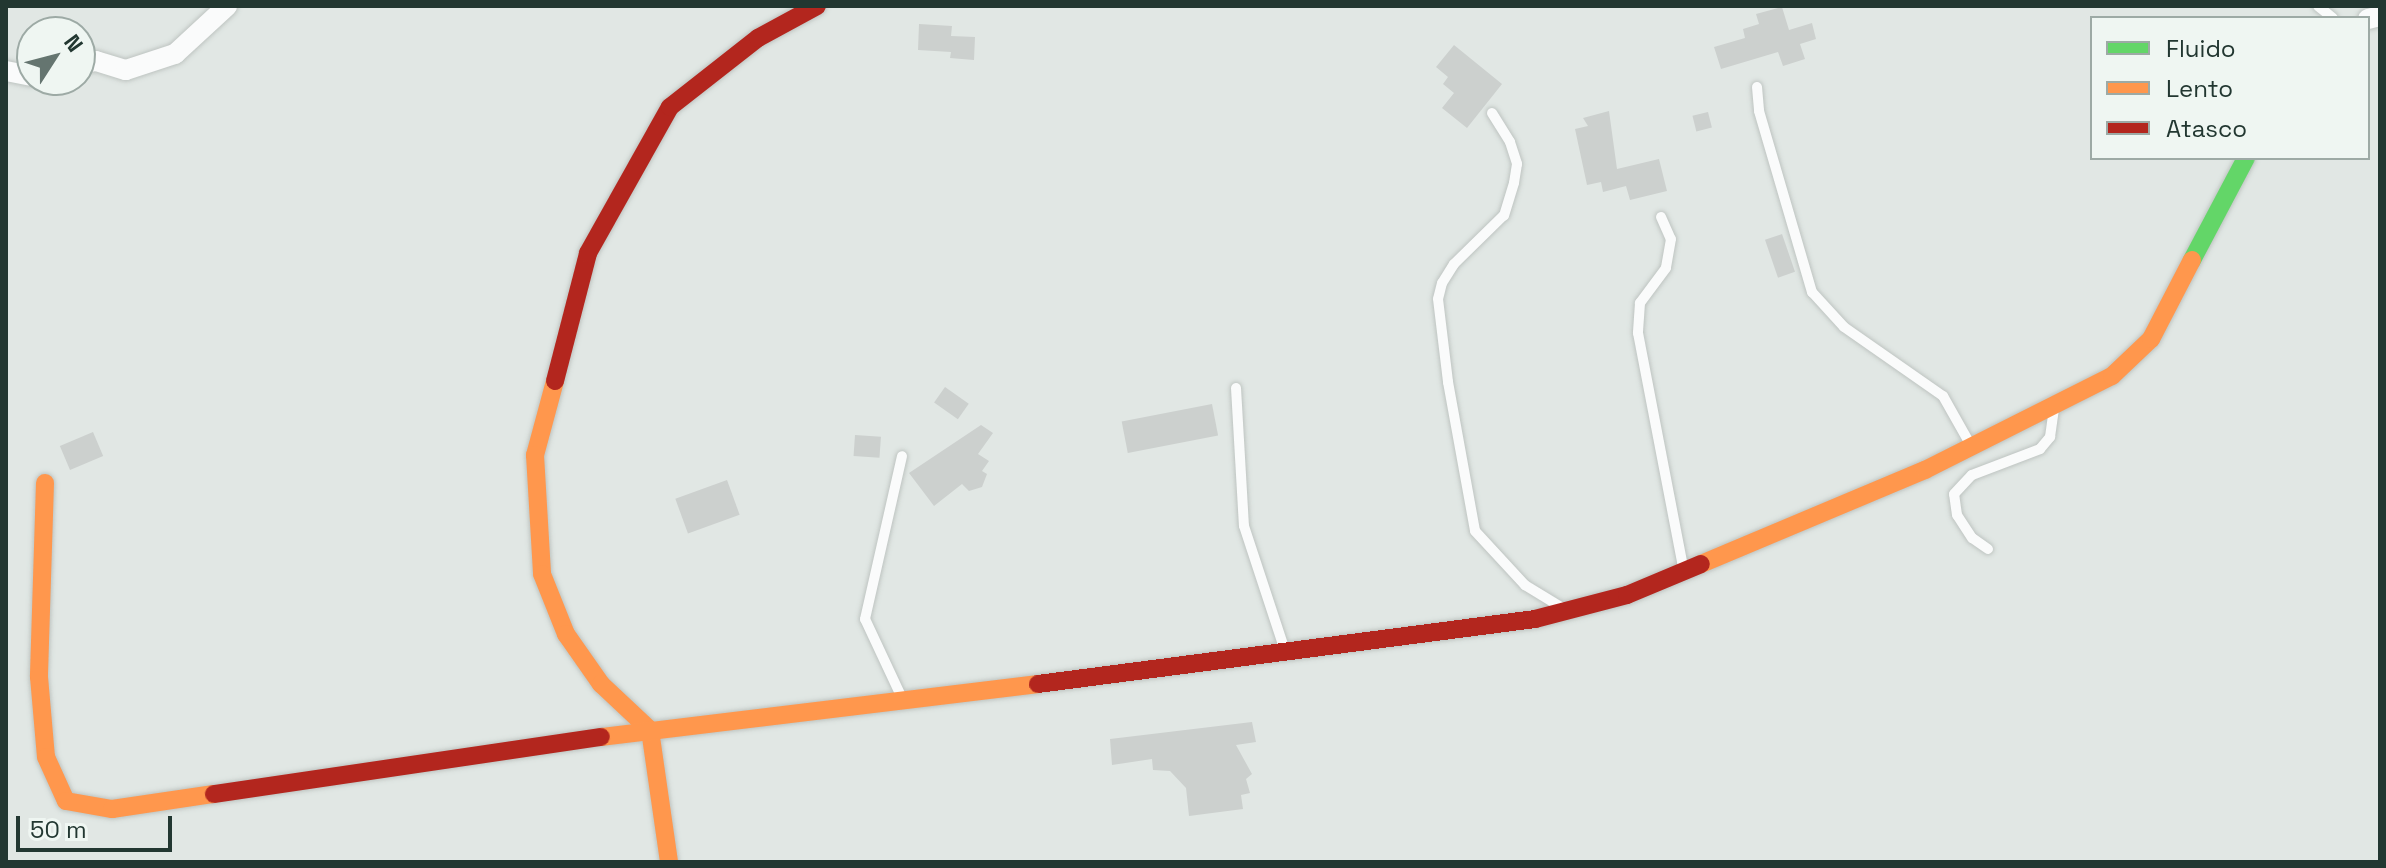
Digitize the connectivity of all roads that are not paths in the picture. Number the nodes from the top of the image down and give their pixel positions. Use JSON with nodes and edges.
{"nodes":[{"id":1,"x":817,"y":6,"type":"edge"},
{"id":2,"x":217,"y":9,"type":"edge"},
{"id":3,"x":96,"y":61,"type":"edge"},
{"id":4,"x":1757,"y":87,"type":"dead end"},
{"id":5,"x":1492,"y":113,"type":"dead end"},
{"id":6,"x":2245,"y":160,"type":"edge"},
{"id":7,"x":1661,"y":217,"type":"dead end"},
{"id":8,"x":1236,"y":388,"type":"dead end"},
{"id":9,"x":2054,"y":408,"type":"junction"},
{"id":10,"x":1970,"y":444,"type":"junction"},
{"id":11,"x":902,"y":456,"type":"dead end"},
{"id":12,"x":45,"y":483,"type":"dead end"},
{"id":13,"x":1988,"y":549,"type":"dead end"},
{"id":14,"x":1683,"y":569,"type":"junction"},
{"id":15,"x":1567,"y":611,"type":"junction"},
{"id":16,"x":1286,"y":655,"type":"junction"},
{"id":17,"x":902,"y":699,"type":"junction"},
{"id":18,"x":650,"y":730,"type":"junction"},
{"id":19,"x":669,"y":862,"type":"edge"}],
"edges":[{"from":1,"to":18,"type":"street"},
{"from":2,"to":3,"type":"street"},
{"from":4,"to":10,"type":"lane"},
{"from":5,"to":15,"type":"lane"},
{"from":6,"to":9,"type":"street"},
{"from":7,"to":14,"type":"lane"},
{"from":8,"to":16,"type":"lane"},
{"from":9,"to":10,"type":"street"},
{"from":9,"to":13,"type":"lane"},
{"from":10,"to":14,"type":"street"},
{"from":11,"to":17,"type":"lane"},
{"from":12,"to":18,"type":"street"},
{"from":14,"to":15,"type":"street"},
{"from":15,"to":16,"type":"street"},
{"from":16,"to":17,"type":"street"},
{"from":17,"to":18,"type":"street"},
{"from":18,"to":19,"type":"street"}]}
